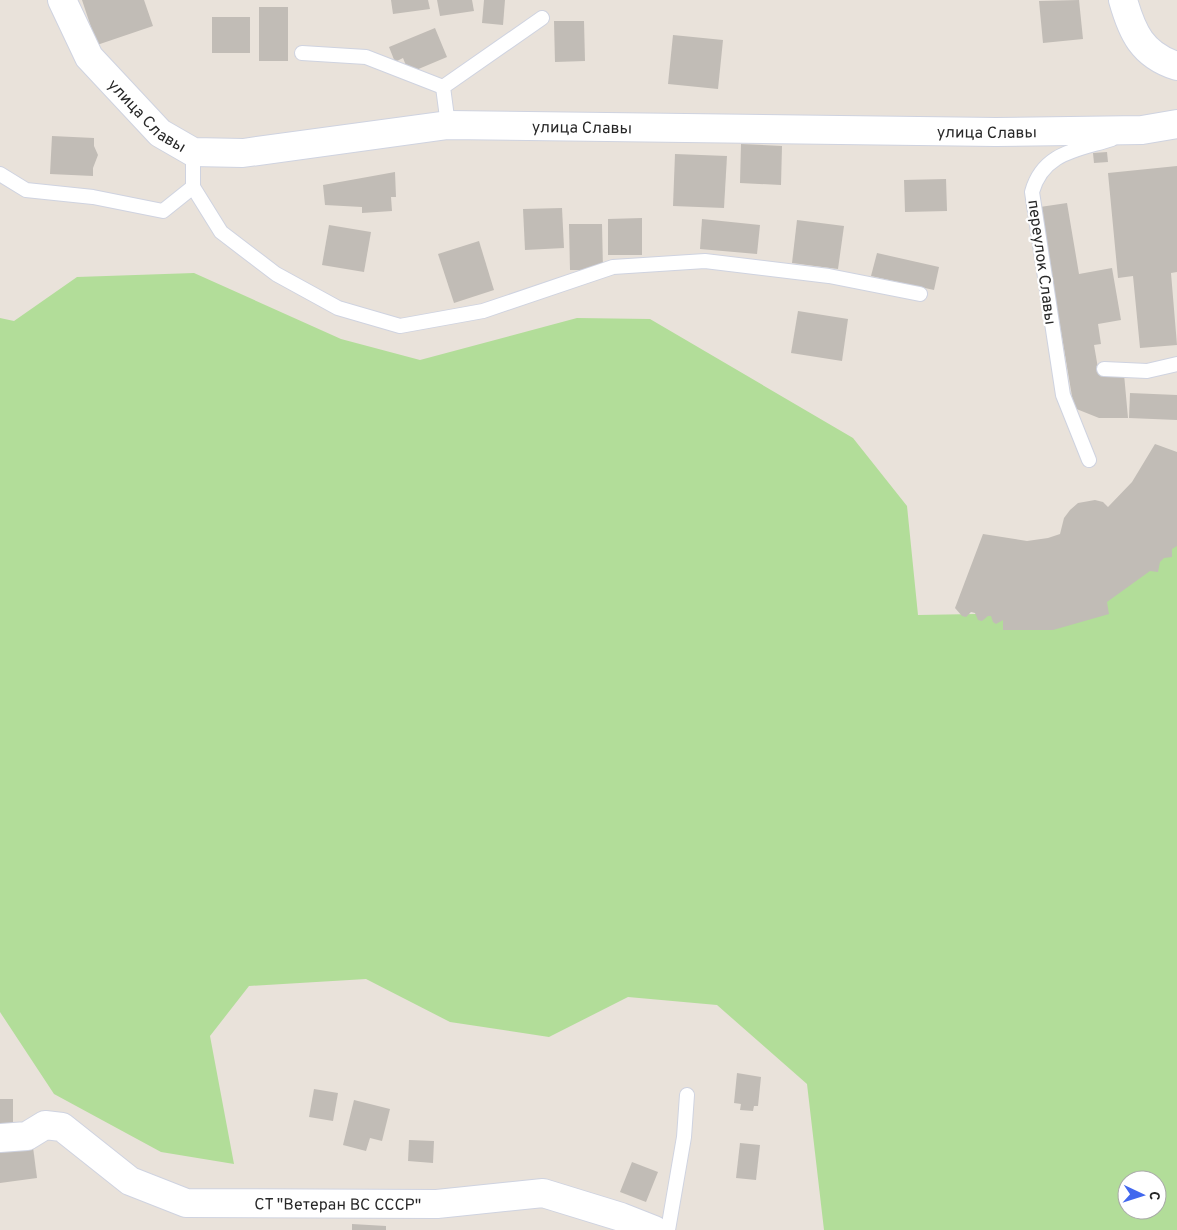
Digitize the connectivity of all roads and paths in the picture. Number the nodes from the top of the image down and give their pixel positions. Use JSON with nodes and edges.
{"nodes":[{"id":1,"x":62,"y":0,"type":"edge"},
{"id":2,"x":1123,"y":0,"type":"edge"},
{"id":3,"x":542,"y":18,"type":"dead end"},
{"id":4,"x":302,"y":53,"type":"dead end"},
{"id":5,"x":1177,"y":66,"type":"edge"},
{"id":6,"x":443,"y":86,"type":"junction"},
{"id":7,"x":1177,"y":124,"type":"edge"},
{"id":8,"x":448,"y":125,"type":"junction"},
{"id":9,"x":1142,"y":130,"type":"junction"},
{"id":10,"x":193,"y":152,"type":"junction"},
{"id":11,"x":0,"y":174,"type":"edge"},
{"id":12,"x":193,"y":187,"type":"junction"},
{"id":13,"x":920,"y":294,"type":"dead end"},
{"id":14,"x":1177,"y":364,"type":"edge"},
{"id":15,"x":1104,"y":369,"type":"dead end"},
{"id":16,"x":1089,"y":460,"type":"dead end"},
{"id":17,"x":687,"y":1095,"type":"dead end"},
{"id":18,"x":0,"y":1138,"type":"edge"},
{"id":19,"x":654,"y":1230,"type":"edge"},
{"id":20,"x":668,"y":1230,"type":"edge"}],
"edges":[{"from":1,"to":10,"type":"street","name":"улица Славы"},
{"from":2,"to":5,"type":"street"},
{"from":3,"to":6,"type":"lane"},
{"from":4,"to":6,"type":"lane"},
{"from":6,"to":8,"type":"lane"},
{"from":7,"to":9,"type":"street","name":"улица Славы"},
{"from":8,"to":9,"type":"street","name":"улица Славы"},
{"from":8,"to":10,"type":"street","name":"улица Славы"},
{"from":9,"to":16,"type":"lane","name":"переулок Славы"},
{"from":10,"to":12,"type":"lane"},
{"from":11,"to":12,"type":"lane"},
{"from":12,"to":13,"type":"lane"},
{"from":14,"to":15,"type":"lane"},
{"from":17,"to":20,"type":"lane"},
{"from":18,"to":19,"type":"street","name":"СТ \"Ветеран ВС СССР\""}]}
